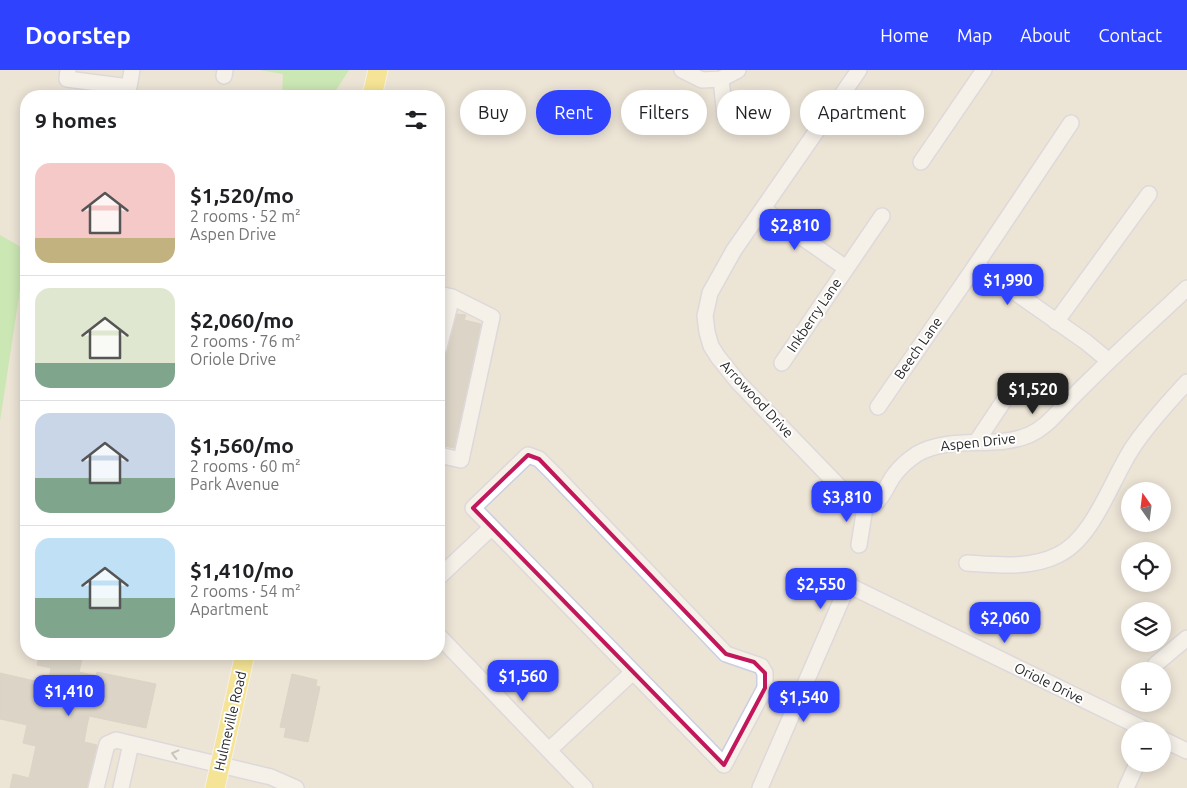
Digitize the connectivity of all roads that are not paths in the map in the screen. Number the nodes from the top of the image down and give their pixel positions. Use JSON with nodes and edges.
{"nodes":[{"id":1,"x":68,"y":70,"type":"edge"},
{"id":2,"x":132,"y":70,"type":"edge"},
{"id":3,"x":378,"y":70,"type":"edge"},
{"id":4,"x":682,"y":70,"type":"edge"},
{"id":5,"x":738,"y":70,"type":"edge"},
{"id":6,"x":859,"y":70,"type":"edge"},
{"id":7,"x":984,"y":70,"type":"edge"},
{"id":8,"x":721,"y":79,"type":"junction"},
{"id":9,"x":105,"y":90,"type":"edge"},
{"id":10,"x":373,"y":90,"type":"edge"},
{"id":11,"x":722,"y":90,"type":"edge"},
{"id":12,"x":1072,"y":124,"type":"dead end"},
{"id":13,"x":921,"y":162,"type":"dead end"},
{"id":14,"x":1149,"y":194,"type":"dead end"},
{"id":15,"x":764,"y":209,"type":"junction"},
{"id":16,"x":882,"y":216,"type":"dead end"},
{"id":17,"x":976,"y":266,"type":"junction"},
{"id":18,"x":846,"y":268,"type":"junction"},
{"id":19,"x":1187,"y":288,"type":"edge"},
{"id":20,"x":445,"y":295,"type":"edge"},
{"id":21,"x":1056,"y":322,"type":"junction"},
{"id":22,"x":1110,"y":361,"type":"junction"},
{"id":23,"x":782,"y":362,"type":"dead end"},
{"id":24,"x":1013,"y":387,"type":"dead end"},
{"id":25,"x":1185,"y":389,"type":"edge"},
{"id":26,"x":878,"y":407,"type":"dead end"},
{"id":27,"x":977,"y":441,"type":"junction"},
{"id":28,"x":445,"y":456,"type":"edge"},
{"id":29,"x":865,"y":507,"type":"junction"},
{"id":30,"x":491,"y":528,"type":"junction"},
{"id":31,"x":859,"y":544,"type":"dead end"},
{"id":32,"x":967,"y":563,"type":"dead end"},
{"id":33,"x":445,"y":571,"type":"edge"},
{"id":34,"x":1187,"y":638,"type":"edge"},
{"id":35,"x":445,"y":642,"type":"edge"},
{"id":36,"x":244,"y":660,"type":"edge"},
{"id":37,"x":1158,"y":662,"type":"edge"},
{"id":38,"x":633,"y":672,"type":"junction"},
{"id":39,"x":1130,"y":722,"type":"edge"},
{"id":40,"x":1171,"y":743,"type":"edge"},
{"id":41,"x":131,"y":744,"type":"junction"},
{"id":42,"x":549,"y":750,"type":"junction"},
{"id":43,"x":1187,"y":751,"type":"edge"},
{"id":44,"x":220,"y":765,"type":"junction"},
{"id":45,"x":1133,"y":772,"type":"edge"},
{"id":46,"x":96,"y":788,"type":"edge"},
{"id":47,"x":121,"y":788,"type":"edge"},
{"id":48,"x":215,"y":788,"type":"edge"},
{"id":49,"x":296,"y":788,"type":"edge"},
{"id":50,"x":585,"y":788,"type":"edge"},
{"id":51,"x":760,"y":788,"type":"edge"},
{"id":52,"x":1126,"y":788,"type":"edge"}],
"edges":[{"from":1,"to":9,"type":"street"},
{"from":2,"to":9,"type":"street"},
{"from":3,"to":10,"type":"main road"},
{"from":4,"to":8,"type":"street"},
{"from":5,"to":8,"type":"street"},
{"from":6,"to":15,"type":"street","name":"Arrowood Drive"},
{"from":7,"to":13,"type":"street"},
{"from":8,"to":11,"type":"street"},
{"from":12,"to":17,"type":"street","name":"Beech Lane"},
{"from":14,"to":21,"type":"street"},
{"from":15,"to":18,"type":"street","name":"Inkberry Lane"},
{"from":15,"to":29,"type":"street","name":"Arrowood Drive"},
{"from":16,"to":18,"type":"street","name":"Inkberry Lane"},
{"from":17,"to":21,"type":"street"},
{"from":17,"to":26,"type":"street","name":"Beech Lane"},
{"from":18,"to":23,"type":"street","name":"Inkberry Lane"},
{"from":19,"to":22,"type":"street","name":"Aspen Drive"},
{"from":20,"to":28,"type":"street"},
{"from":21,"to":22,"type":"street"},
{"from":22,"to":27,"type":"street","name":"Aspen Drive"},
{"from":24,"to":27,"type":"street"},
{"from":25,"to":32,"type":"street"},
{"from":27,"to":29,"type":"street","name":"Aspen Drive"},
{"from":29,"to":31,"type":"street"},
{"from":30,"to":33,"type":"street"},
{"from":30,"to":38,"type":"street"},
{"from":30,"to":38,"type":"street"},
{"from":34,"to":37,"type":"street"},
{"from":35,"to":42,"type":"street"},
{"from":36,"to":44,"type":"main road","name":"Hulmeville Road"},
{"from":38,"to":42,"type":"street"},
{"from":39,"to":51,"type":"street","name":"Oriole Drive"},
{"from":40,"to":43,"type":"street"},
{"from":44,"to":41,"type":"street","one_way":true},
{"from":41,"to":46,"type":"street"},
{"from":41,"to":47,"type":"street"},
{"from":42,"to":50,"type":"street"},
{"from":44,"to":48,"type":"main road","name":"Hulmeville Road"},
{"from":44,"to":49,"type":"street"},
{"from":45,"to":52,"type":"street"}]}
